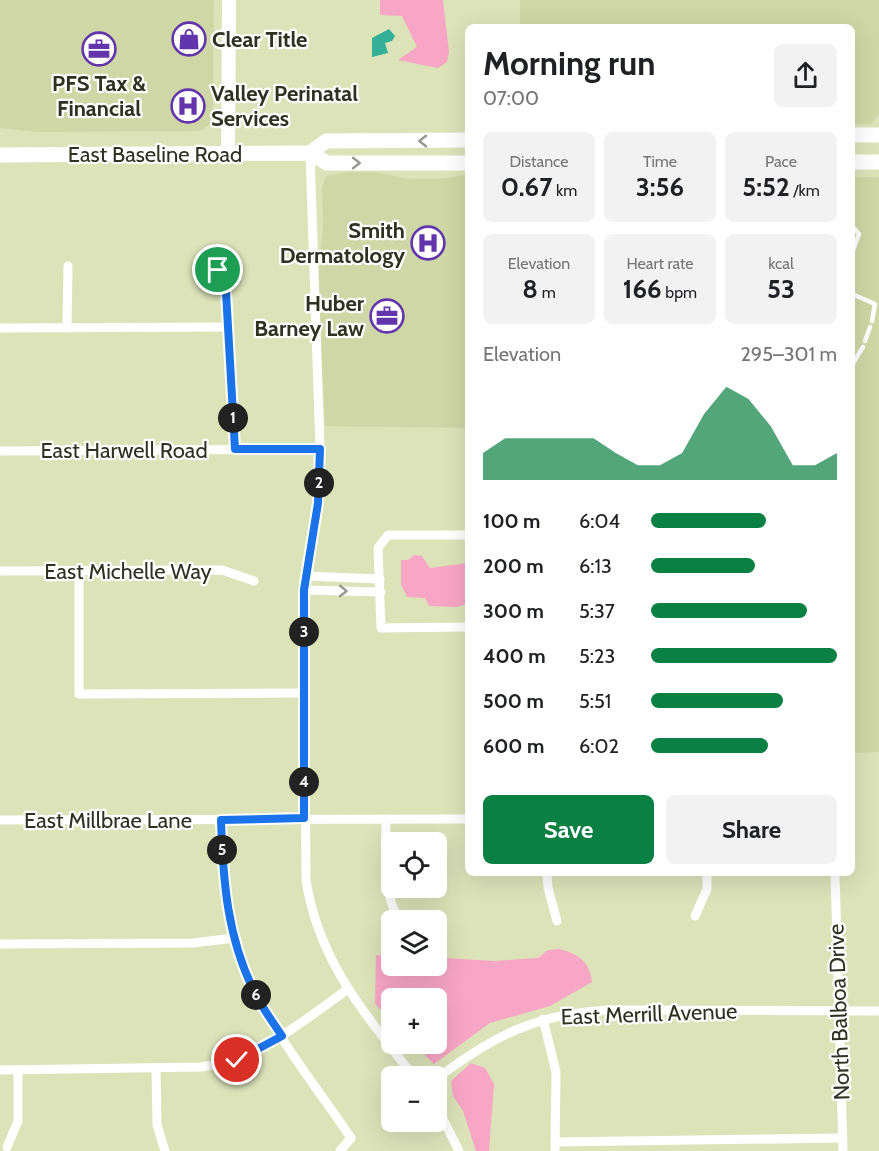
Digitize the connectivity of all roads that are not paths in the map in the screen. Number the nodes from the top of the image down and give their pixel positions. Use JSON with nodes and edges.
{"nodes":[{"id":1,"x":229,"y":0,"type":"edge"},
{"id":2,"x":855,"y":135,"type":"edge"},
{"id":3,"x":879,"y":135,"type":"edge"},
{"id":4,"x":465,"y":140,"type":"edge"},
{"id":5,"x":228,"y":153,"type":"junction"},
{"id":6,"x":310,"y":153,"type":"junction"},
{"id":7,"x":0,"y":155,"type":"edge"},
{"id":8,"x":855,"y":162,"type":"edge"},
{"id":9,"x":879,"y":162,"type":"edge"},
{"id":10,"x":465,"y":163,"type":"edge"},
{"id":11,"x":855,"y":229,"type":"edge"},
{"id":12,"x":855,"y":245,"type":"edge"},
{"id":13,"x":68,"y":266,"type":"dead end"},
{"id":14,"x":218,"y":270,"type":"dead end"},
{"id":15,"x":855,"y":295,"type":"edge"},
{"id":16,"x":228,"y":327,"type":"junction"},
{"id":17,"x":0,"y":328,"type":"edge"},
{"id":18,"x":67,"y":328,"type":"junction"},
{"id":19,"x":865,"y":341,"type":"dead end"},
{"id":20,"x":855,"y":356,"type":"edge"},
{"id":21,"x":855,"y":360,"type":"edge"},
{"id":22,"x":235,"y":449,"type":"junction"},
{"id":23,"x":320,"y":449,"type":"junction"},
{"id":24,"x":0,"y":451,"type":"edge"},
{"id":25,"x":465,"y":535,"type":"edge"},
{"id":26,"x":79,"y":570,"type":"junction"},
{"id":27,"x":0,"y":571,"type":"edge"},
{"id":28,"x":305,"y":576,"type":"junction"},
{"id":29,"x":380,"y":579,"type":"junction"},
{"id":30,"x":254,"y":581,"type":"dead end"},
{"id":31,"x":304,"y":590,"type":"junction"},
{"id":32,"x":381,"y":592,"type":"junction"},
{"id":33,"x":465,"y":627,"type":"edge"},
{"id":34,"x":304,"y":693,"type":"junction"},
{"id":35,"x":304,"y":818,"type":"junction"},
{"id":36,"x":386,"y":819,"type":"junction"},
{"id":37,"x":465,"y":819,"type":"edge"},
{"id":38,"x":0,"y":820,"type":"edge"},
{"id":39,"x":221,"y":820,"type":"junction"},
{"id":40,"x":547,"y":876,"type":"edge"},
{"id":41,"x":707,"y":876,"type":"edge"},
{"id":42,"x":835,"y":876,"type":"edge"},
{"id":43,"x":394,"y":910,"type":"edge"},
{"id":44,"x":695,"y":916,"type":"dead end"},
{"id":45,"x":557,"y":921,"type":"dead end"},
{"id":46,"x":234,"y":938,"type":"junction"},
{"id":47,"x":0,"y":944,"type":"edge"},
{"id":48,"x":348,"y":989,"type":"junction"},
{"id":49,"x":840,"y":1011,"type":"junction"},
{"id":50,"x":879,"y":1011,"type":"edge"},
{"id":51,"x":543,"y":1019,"type":"junction"},
{"id":52,"x":282,"y":1036,"type":"junction"},
{"id":53,"x":406,"y":1066,"type":"edge"},
{"id":54,"x":156,"y":1068,"type":"junction"},
{"id":55,"x":0,"y":1070,"type":"edge"},
{"id":56,"x":18,"y":1070,"type":"junction"},
{"id":57,"x":447,"y":1071,"type":"edge"},
{"id":58,"x":447,"y":1127,"type":"edge"},
{"id":59,"x":843,"y":1138,"type":"junction"},
{"id":60,"x":7,"y":1147,"type":"dead end"},
{"id":61,"x":555,"y":1147,"type":"edge"},
{"id":62,"x":165,"y":1151,"type":"edge"},
{"id":63,"x":340,"y":1151,"type":"edge"},
{"id":64,"x":459,"y":1151,"type":"edge"},
{"id":65,"x":843,"y":1151,"type":"edge"}],
"edges":[{"from":1,"to":5,"type":"street"},
{"from":2,"to":3,"type":"main road"},
{"from":4,"to":6,"type":"main road","name":"East Baseline Road","one_way":true},
{"from":5,"to":6,"type":"main road","name":"East Baseline Road"},
{"from":5,"to":7,"type":"main road","name":"East Baseline Road"},
{"from":6,"to":10,"type":"main road","name":"East Baseline Road","one_way":true},
{"from":6,"to":23,"type":"street"},
{"from":8,"to":9,"type":"main road"},
{"from":11,"to":12,"type":"lane"},
{"from":13,"to":18,"type":"street"},
{"from":14,"to":16,"type":"street"},
{"from":15,"to":19,"type":"lane"},
{"from":16,"to":18,"type":"street"},
{"from":16,"to":22,"type":"street"},
{"from":17,"to":18,"type":"street"},
{"from":20,"to":21,"type":"lane"},
{"from":22,"to":23,"type":"street","name":"East Harwell Road"},
{"from":22,"to":24,"type":"street","name":"East Harwell Road"},
{"from":23,"to":28,"type":"street"},
{"from":25,"to":29,"type":"street"},
{"from":26,"to":27,"type":"street","name":"East Michelle Way"},
{"from":26,"to":30,"type":"street","name":"East Michelle Way"},
{"from":26,"to":34,"type":"street"},
{"from":28,"to":29,"type":"street"},
{"from":28,"to":31,"type":"street"},
{"from":29,"to":32,"type":"street"},
{"from":31,"to":32,"type":"street","one_way":true},
{"from":31,"to":34,"type":"street"},
{"from":32,"to":33,"type":"street"},
{"from":34,"to":35,"type":"street"},
{"from":35,"to":36,"type":"street","name":"East Millbrae Lane"},
{"from":35,"to":39,"type":"street","name":"East Millbrae Lane"},
{"from":35,"to":48,"type":"street"},
{"from":36,"to":37,"type":"street","name":"East Millbrae Lane"},
{"from":36,"to":43,"type":"street"},
{"from":38,"to":39,"type":"street","name":"East Millbrae Lane"},
{"from":39,"to":46,"type":"street"},
{"from":40,"to":45,"type":"street"},
{"from":41,"to":44,"type":"street"},
{"from":42,"to":49,"type":"street","name":"North Balboa Drive"},
{"from":46,"to":47,"type":"street"},
{"from":46,"to":52,"type":"street"},
{"from":48,"to":52,"type":"street"},
{"from":48,"to":53,"type":"street"},
{"from":49,"to":50,"type":"street","name":"East Merrill Avenue"},
{"from":49,"to":51,"type":"street","name":"East Merrill Avenue"},
{"from":49,"to":59,"type":"street","name":"North Balboa Drive"},
{"from":51,"to":57,"type":"street","name":"East Merrill Avenue"},
{"from":51,"to":61,"type":"street"},
{"from":52,"to":54,"type":"street"},
{"from":52,"to":63,"type":"street"},
{"from":54,"to":56,"type":"street"},
{"from":54,"to":62,"type":"street"},
{"from":55,"to":56,"type":"street"},
{"from":56,"to":60,"type":"street"},
{"from":58,"to":64,"type":"street"},
{"from":59,"to":61,"type":"street"},
{"from":59,"to":65,"type":"street","name":"North Balboa Drive"}]}
